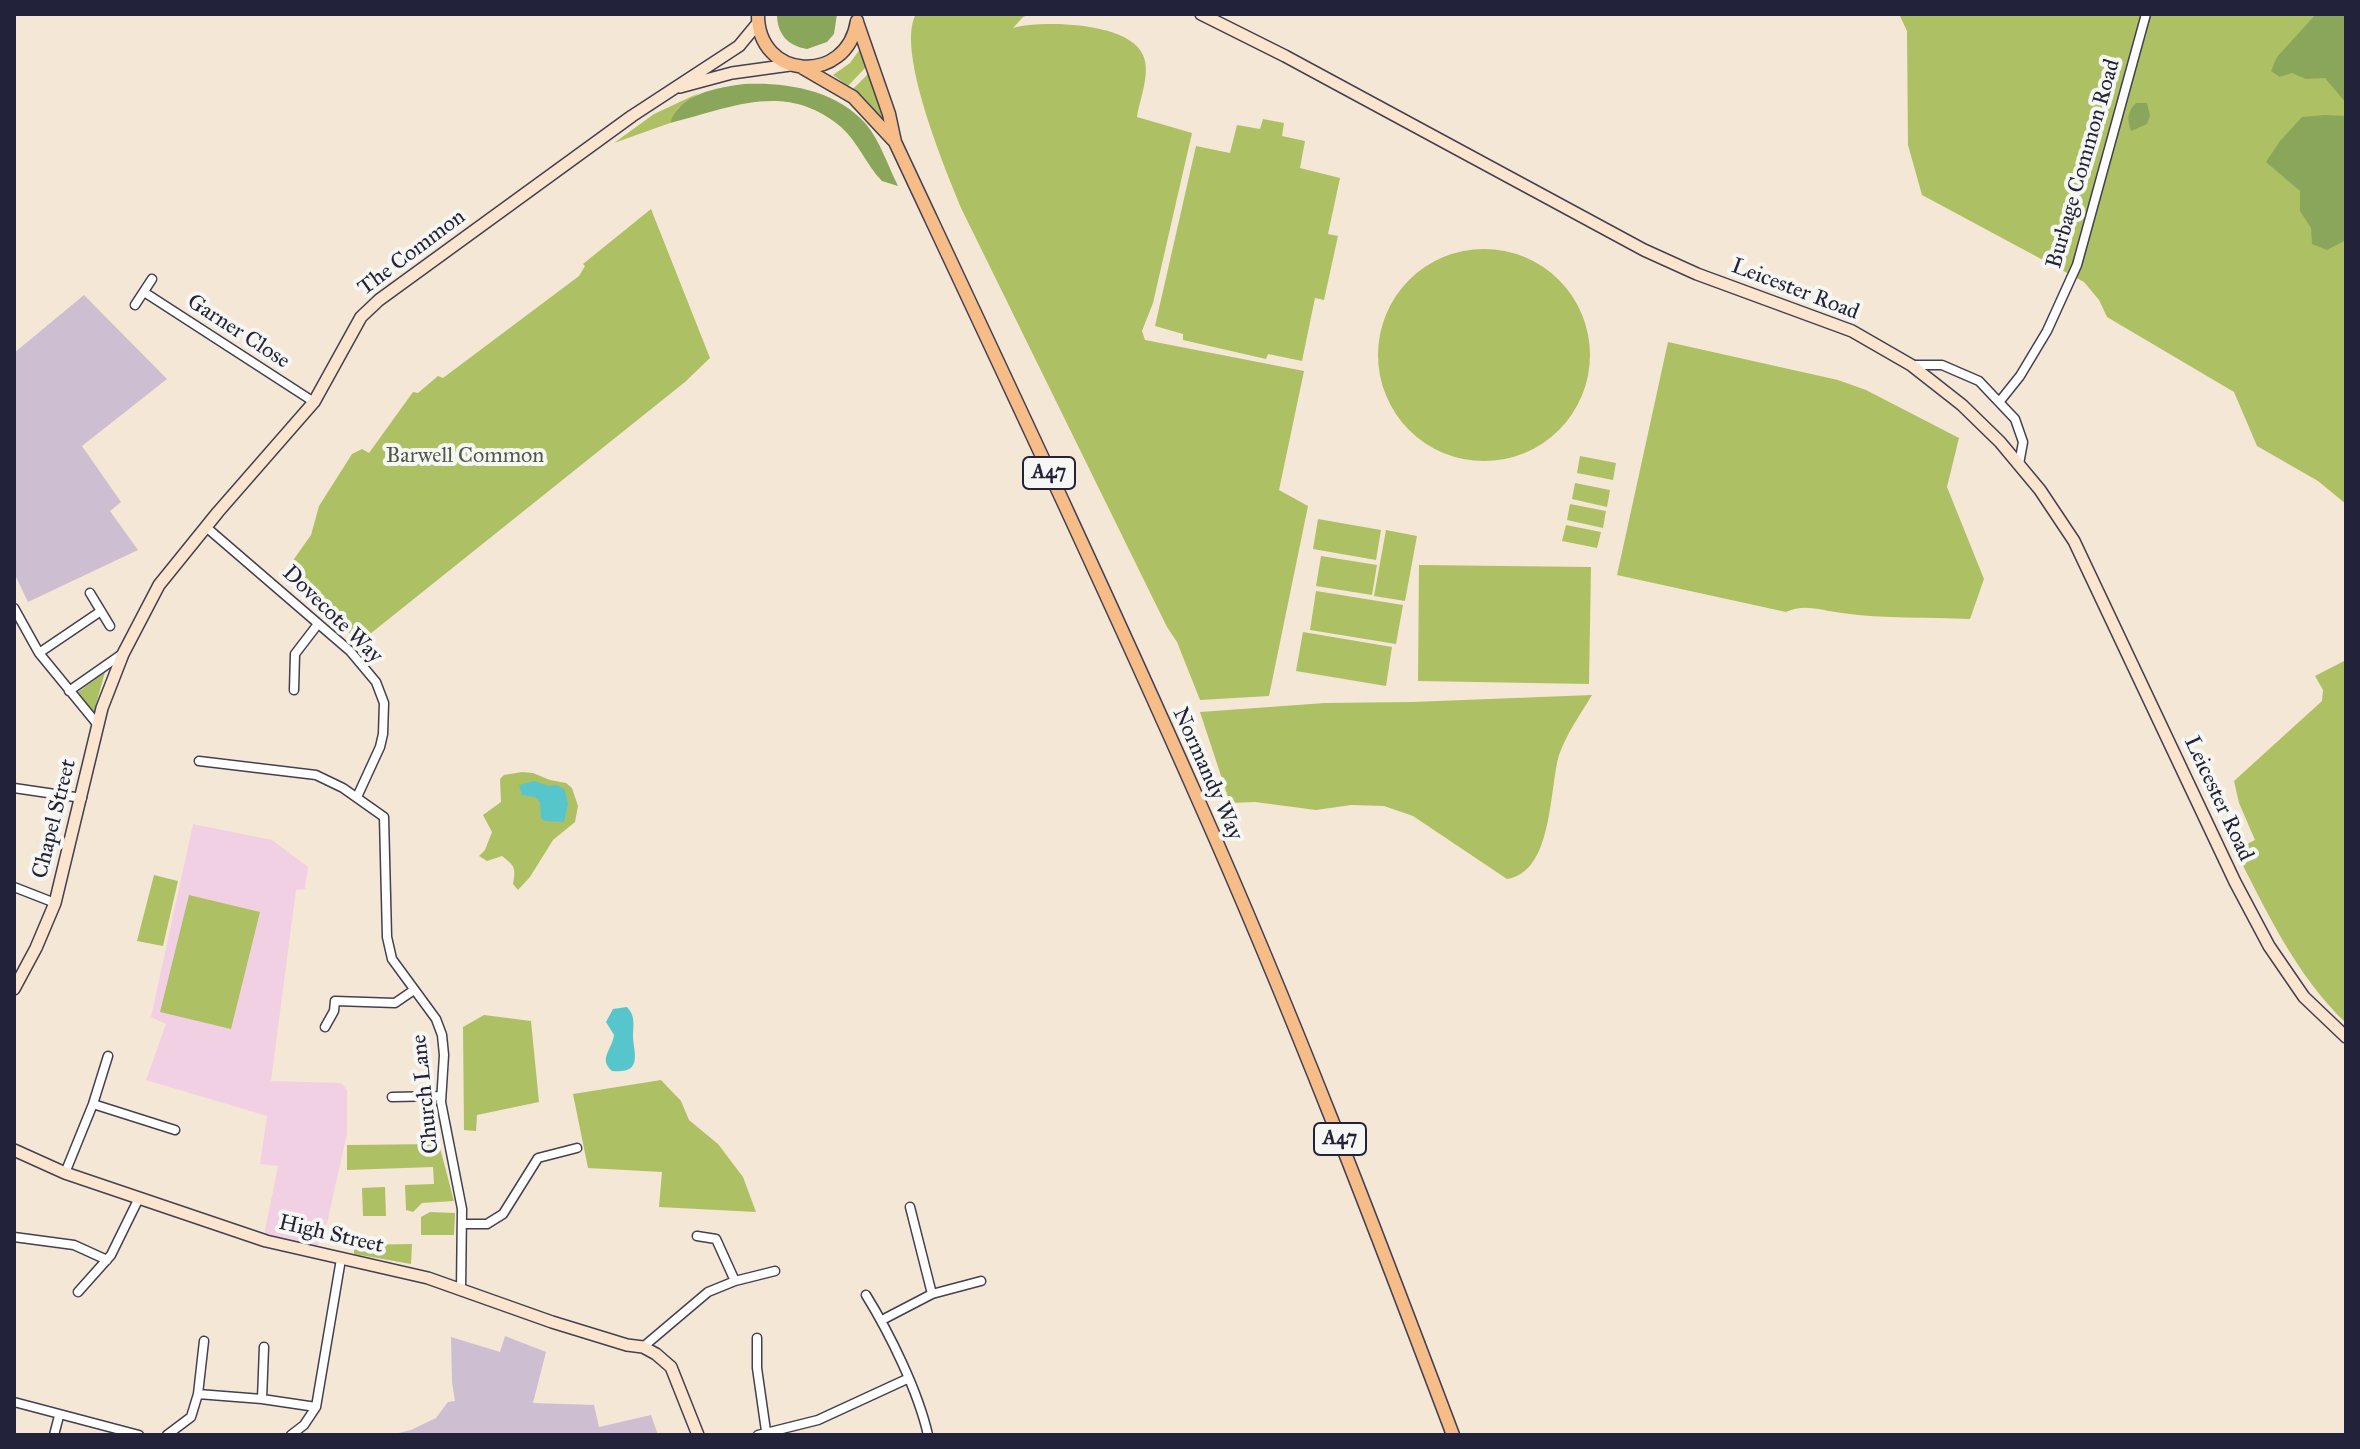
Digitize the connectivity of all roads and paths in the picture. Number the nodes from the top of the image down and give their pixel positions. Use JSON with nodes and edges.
{"nodes":[{"id":1,"x":1201,"y":14,"type":"edge"},
{"id":2,"x":2146,"y":14,"type":"edge"},
{"id":3,"x":857,"y":17,"type":"edge"},
{"id":4,"x":757,"y":18,"type":"edge"},
{"id":5,"x":797,"y":66,"type":"junction"},
{"id":6,"x":668,"y":92,"type":"junction"},
{"id":7,"x":895,"y":142,"type":"junction"},
{"id":8,"x":152,"y":279,"type":"dead end"},
{"id":9,"x":144,"y":292,"type":"junction"},
{"id":10,"x":135,"y":305,"type":"dead end"},
{"id":11,"x":1911,"y":365,"type":"junction"},
{"id":12,"x":2000,"y":401,"type":"junction"},
{"id":13,"x":314,"y":402,"type":"junction"},
{"id":14,"x":2019,"y":464,"type":"junction"},
{"id":15,"x":206,"y":527,"type":"junction"},
{"id":16,"x":90,"y":593,"type":"dead end"},
{"id":17,"x":14,"y":608,"type":"edge"},
{"id":18,"x":101,"y":611,"type":"junction"},
{"id":19,"x":18,"y":622,"type":"edge"},
{"id":20,"x":318,"y":624,"type":"junction"},
{"id":21,"x":110,"y":626,"type":"dead end"},
{"id":22,"x":39,"y":653,"type":"junction"},
{"id":23,"x":123,"y":654,"type":"junction"},
{"id":24,"x":294,"y":690,"type":"dead end"},
{"id":25,"x":69,"y":691,"type":"junction"},
{"id":26,"x":98,"y":725,"type":"junction"},
{"id":27,"x":199,"y":761,"type":"dead end"},
{"id":28,"x":14,"y":788,"type":"edge"},
{"id":29,"x":357,"y":797,"type":"junction"},
{"id":30,"x":82,"y":798,"type":"junction"},
{"id":31,"x":14,"y":887,"type":"edge"},
{"id":32,"x":55,"y":903,"type":"junction"},
{"id":33,"x":14,"y":989,"type":"edge"},
{"id":34,"x":334,"y":989,"type":"dead end"},
{"id":35,"x":414,"y":990,"type":"junction"},
{"id":36,"x":335,"y":1001,"type":"junction"},
{"id":37,"x":325,"y":1027,"type":"dead end"},
{"id":38,"x":2346,"y":1037,"type":"edge"},
{"id":39,"x":108,"y":1056,"type":"dead end"},
{"id":40,"x":441,"y":1096,"type":"junction"},
{"id":41,"x":392,"y":1097,"type":"dead end"},
{"id":42,"x":93,"y":1104,"type":"junction"},
{"id":43,"x":175,"y":1130,"type":"dead end"},
{"id":44,"x":577,"y":1148,"type":"dead end"},
{"id":45,"x":14,"y":1150,"type":"edge"},
{"id":46,"x":65,"y":1173,"type":"junction"},
{"id":47,"x":139,"y":1198,"type":"junction"},
{"id":48,"x":910,"y":1207,"type":"dead end"},
{"id":49,"x":463,"y":1224,"type":"junction"},
{"id":50,"x":697,"y":1236,"type":"dead end"},
{"id":51,"x":14,"y":1237,"type":"edge"},
{"id":52,"x":341,"y":1259,"type":"junction"},
{"id":53,"x":107,"y":1260,"type":"junction"},
{"id":54,"x":775,"y":1271,"type":"dead end"},
{"id":55,"x":735,"y":1281,"type":"junction"},
{"id":56,"x":981,"y":1281,"type":"dead end"},
{"id":57,"x":461,"y":1291,"type":"junction"},
{"id":58,"x":78,"y":1292,"type":"dead end"},
{"id":59,"x":932,"y":1294,"type":"junction"},
{"id":60,"x":866,"y":1295,"type":"dead end"},
{"id":61,"x":882,"y":1320,"type":"junction"},
{"id":62,"x":757,"y":1338,"type":"dead end"},
{"id":63,"x":204,"y":1341,"type":"dead end"},
{"id":64,"x":264,"y":1347,"type":"dead end"},
{"id":65,"x":643,"y":1347,"type":"junction"},
{"id":66,"x":907,"y":1379,"type":"junction"},
{"id":67,"x":198,"y":1394,"type":"junction"},
{"id":68,"x":262,"y":1399,"type":"junction"},
{"id":69,"x":14,"y":1402,"type":"edge"},
{"id":70,"x":316,"y":1407,"type":"junction"},
{"id":71,"x":59,"y":1416,"type":"junction"},
{"id":72,"x":762,"y":1433,"type":"edge"},
{"id":73,"x":54,"y":1435,"type":"edge"},
{"id":74,"x":139,"y":1435,"type":"edge"},
{"id":75,"x":167,"y":1435,"type":"edge"},
{"id":76,"x":291,"y":1435,"type":"edge"},
{"id":77,"x":698,"y":1435,"type":"edge"},
{"id":78,"x":928,"y":1435,"type":"edge"},
{"id":79,"x":1453,"y":1435,"type":"edge"}],
"edges":[{"from":1,"to":11,"type":"street","name":"Leicester Road"},
{"from":2,"to":12,"type":"street","name":"Burbage Common Road"},
{"from":3,"to":5,"type":"main road"},
{"from":3,"to":7,"type":"main road","name":"Normandy Way","number":"A47"},
{"from":4,"to":5,"type":"main road","name":"Normandy Way"},
{"from":4,"to":6,"type":"street","name":"The Common"},
{"from":5,"to":6,"type":"street","name":"The Common"},
{"from":5,"to":7,"type":"main road","name":"Normandy Way","number":"A47"},
{"from":6,"to":13,"type":"street","name":"The Common"},
{"from":7,"to":79,"type":"main road","name":"Normandy Way","number":"A47"},
{"from":8,"to":9,"type":"street"},
{"from":9,"to":10,"type":"street"},
{"from":9,"to":13,"type":"street","name":"Garner Close"},
{"from":11,"to":12,"type":"street"},
{"from":11,"to":14,"type":"street","name":"Leicester Road"},
{"from":12,"to":14,"type":"street"},
{"from":13,"to":15,"type":"street","name":"The Common"},
{"from":14,"to":38,"type":"street","name":"Leicester Road"},
{"from":15,"to":20,"type":"street","name":"Dovecote Way"},
{"from":15,"to":23,"type":"street","name":"The Common"},
{"from":16,"to":18,"type":"street"},
{"from":17,"to":19,"type":"street"},
{"from":18,"to":21,"type":"street"},
{"from":18,"to":22,"type":"street"},
{"from":19,"to":22,"type":"street"},
{"from":20,"to":24,"type":"street"},
{"from":20,"to":29,"type":"street","name":"Dovecote Way"},
{"from":22,"to":25,"type":"street"},
{"from":23,"to":25,"type":"street"},
{"from":23,"to":26,"type":"street","name":"Chapel Street"},
{"from":25,"to":26,"type":"street"},
{"from":26,"to":30,"type":"street","name":"Chapel Street"},
{"from":27,"to":29,"type":"street","name":"Church Lane"},
{"from":28,"to":30,"type":"street"},
{"from":29,"to":35,"type":"street","name":"Church Lane"},
{"from":30,"to":32,"type":"street","name":"Chapel Street"},
{"from":31,"to":32,"type":"street"},
{"from":32,"to":33,"type":"street","name":"Chapel Street"},
{"from":34,"to":36,"type":"street"},
{"from":35,"to":36,"type":"street"},
{"from":35,"to":40,"type":"street","name":"Church Lane"},
{"from":36,"to":37,"type":"street"},
{"from":39,"to":42,"type":"street"},
{"from":40,"to":41,"type":"street"},
{"from":40,"to":49,"type":"street","name":"Church Lane"},
{"from":42,"to":43,"type":"street"},
{"from":42,"to":46,"type":"street"},
{"from":44,"to":49,"type":"street"},
{"from":45,"to":46,"type":"street","name":"High Street"},
{"from":46,"to":47,"type":"street","name":"High Street"},
{"from":47,"to":52,"type":"street","name":"High Street"},
{"from":47,"to":53,"type":"street"},
{"from":48,"to":59,"type":"street"},
{"from":49,"to":57,"type":"street","name":"Church Lane"},
{"from":50,"to":55,"type":"street"},
{"from":51,"to":53,"type":"street"},
{"from":52,"to":57,"type":"street","name":"High Street"},
{"from":52,"to":70,"type":"street"},
{"from":53,"to":58,"type":"street"},
{"from":54,"to":55,"type":"street"},
{"from":55,"to":65,"type":"street"},
{"from":56,"to":59,"type":"street"},
{"from":57,"to":65,"type":"street","name":"High Street"},
{"from":59,"to":61,"type":"street"},
{"from":60,"to":61,"type":"street"},
{"from":61,"to":66,"type":"street"},
{"from":62,"to":72,"type":"street"},
{"from":63,"to":67,"type":"street"},
{"from":64,"to":68,"type":"street"},
{"from":65,"to":77,"type":"street"},
{"from":66,"to":72,"type":"street"},
{"from":66,"to":78,"type":"street"},
{"from":67,"to":68,"type":"street"},
{"from":67,"to":75,"type":"street"},
{"from":68,"to":70,"type":"street"},
{"from":69,"to":71,"type":"street"},
{"from":70,"to":76,"type":"street"},
{"from":71,"to":73,"type":"street"},
{"from":71,"to":74,"type":"street"}]}
